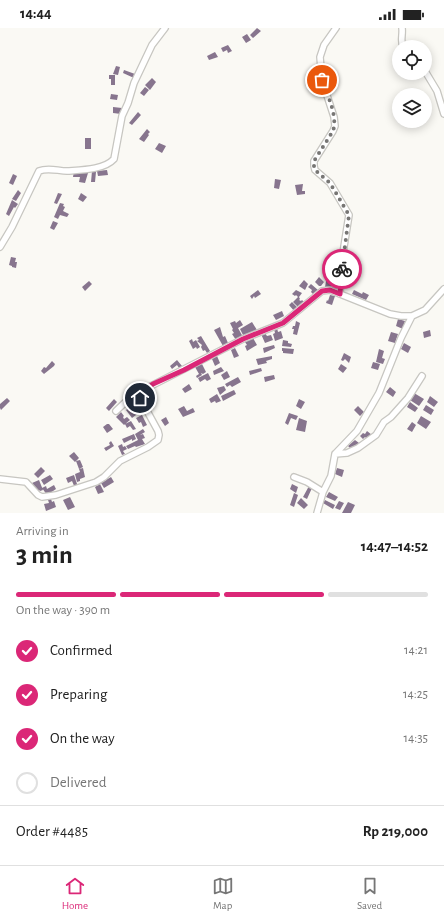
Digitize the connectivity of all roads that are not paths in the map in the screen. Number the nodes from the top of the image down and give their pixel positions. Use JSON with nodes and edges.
{"nodes":[{"id":1,"x":165,"y":28,"type":"edge"},
{"id":2,"x":336,"y":28,"type":"edge"},
{"id":3,"x":402,"y":28,"type":"edge"},
{"id":4,"x":401,"y":40,"type":"edge"},
{"id":5,"x":431,"y":80,"type":"edge"},
{"id":6,"x":444,"y":114,"type":"edge"},
{"id":7,"x":0,"y":247,"type":"edge"},
{"id":8,"x":443,"y":288,"type":"edge"},
{"id":9,"x":340,"y":294,"type":"junction"},
{"id":10,"x":412,"y":316,"type":"junction"},
{"id":11,"x":422,"y":376,"type":"dead end"},
{"id":12,"x":139,"y":394,"type":"junction"},
{"id":13,"x":116,"y":411,"type":"dead end"},
{"id":14,"x":335,"y":454,"type":"junction"},
{"id":15,"x":294,"y":477,"type":"dead end"},
{"id":16,"x":0,"y":479,"type":"edge"},
{"id":17,"x":323,"y":492,"type":"junction"},
{"id":18,"x":317,"y":513,"type":"edge"}],
"edges":[{"from":1,"to":7,"type":"street"},
{"from":2,"to":9,"type":"street"},
{"from":3,"to":4,"type":"street"},
{"from":5,"to":6,"type":"street"},
{"from":8,"to":10,"type":"street"},
{"from":9,"to":10,"type":"street"},
{"from":9,"to":12,"type":"street"},
{"from":10,"to":14,"type":"street"},
{"from":11,"to":14,"type":"street"},
{"from":12,"to":13,"type":"street"},
{"from":12,"to":16,"type":"street"},
{"from":14,"to":17,"type":"street"},
{"from":15,"to":17,"type":"street"},
{"from":17,"to":18,"type":"street"}]}
